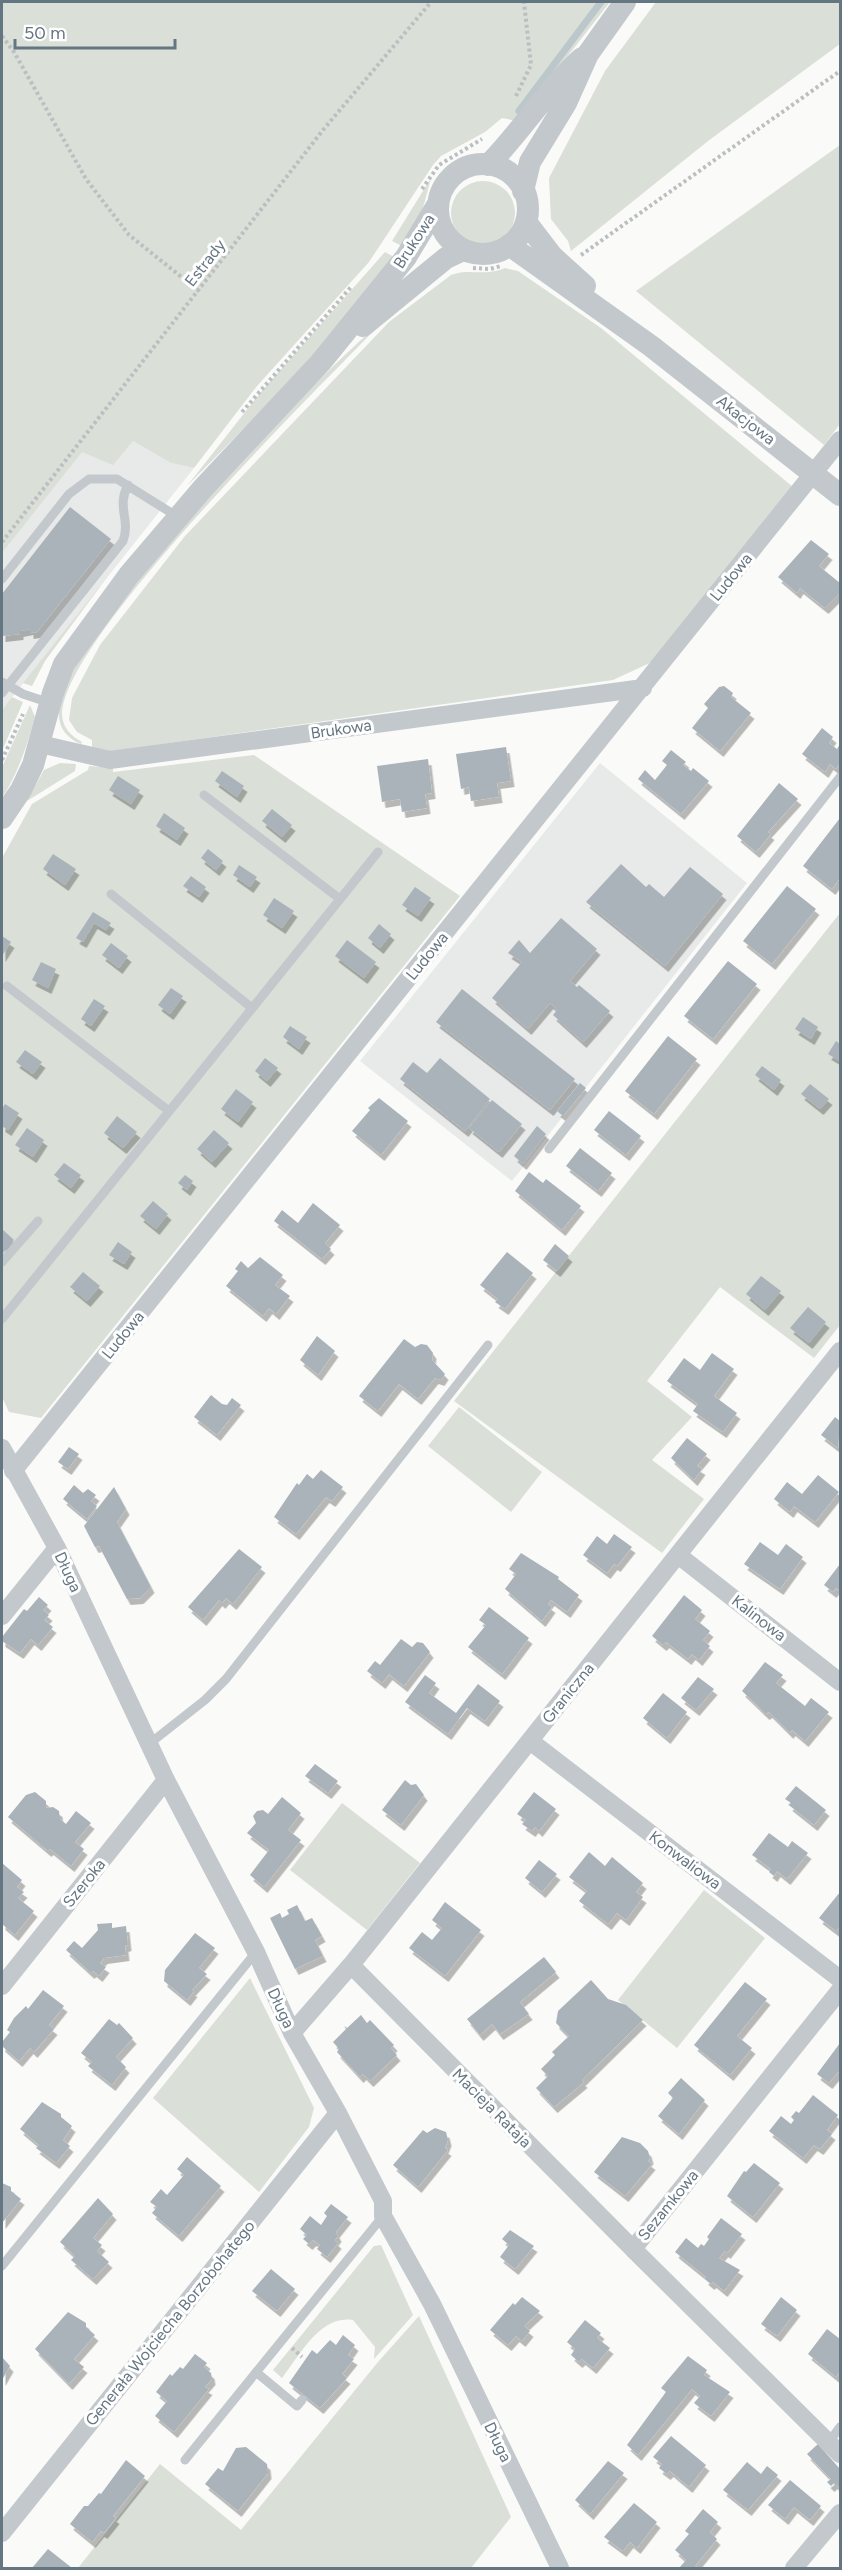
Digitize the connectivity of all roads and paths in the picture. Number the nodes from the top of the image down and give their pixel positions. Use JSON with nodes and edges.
{"nodes":[{"id":1,"x":431,"y":2,"type":"edge"},
{"id":2,"x":524,"y":2,"type":"edge"},
{"id":3,"x":625,"y":2,"type":"edge"},
{"id":4,"x":2,"y":36,"type":"edge"},
{"id":5,"x":588,"y":54,"type":"junction"},
{"id":6,"x":840,"y":71,"type":"edge"},
{"id":7,"x":513,"y":103,"type":"dead end"},
{"id":8,"x":488,"y":165,"type":"junction"},
{"id":9,"x":523,"y":190,"type":"junction"},
{"id":10,"x":438,"y":204,"type":"junction"},
{"id":11,"x":525,"y":222,"type":"junction"},
{"id":12,"x":509,"y":254,"type":"junction"},
{"id":13,"x":466,"y":259,"type":"junction"},
{"id":14,"x":564,"y":267,"type":"junction"},
{"id":15,"x":199,"y":291,"type":"junction"},
{"id":16,"x":651,"y":345,"type":"junction"},
{"id":17,"x":321,"y":362,"type":"junction"},
{"id":18,"x":840,"y":440,"type":"edge"},
{"id":19,"x":813,"y":474,"type":"junction"},
{"id":20,"x":128,"y":485,"type":"junction"},
{"id":21,"x":840,"y":495,"type":"edge"},
{"id":22,"x":178,"y":517,"type":"junction"},
{"id":23,"x":2,"y":542,"type":"edge"},
{"id":24,"x":2,"y":579,"type":"edge"},
{"id":25,"x":3,"y":687,"type":"edge"},
{"id":26,"x":643,"y":688,"type":"junction"},
{"id":27,"x":50,"y":703,"type":"junction"},
{"id":28,"x":40,"y":744,"type":"junction"},
{"id":29,"x":840,"y":777,"type":"edge"},
{"id":30,"x":204,"y":795,"type":"dead end"},
{"id":31,"x":2,"y":818,"type":"edge"},
{"id":32,"x":378,"y":852,"type":"dead end"},
{"id":33,"x":111,"y":894,"type":"dead end"},
{"id":34,"x":340,"y":899,"type":"junction"},
{"id":35,"x":7,"y":986,"type":"dead end"},
{"id":36,"x":252,"y":1008,"type":"junction"},
{"id":37,"x":169,"y":1111,"type":"junction"},
{"id":38,"x":549,"y":1149,"type":"dead end"},
{"id":39,"x":38,"y":1221,"type":"dead end"},
{"id":40,"x":2,"y":1262,"type":"edge"},
{"id":41,"x":2,"y":1319,"type":"edge"},
{"id":42,"x":488,"y":1346,"type":"dead end"},
{"id":43,"x":840,"y":1351,"type":"edge"},
{"id":44,"x":2,"y":1448,"type":"edge"},
{"id":45,"x":13,"y":1471,"type":"junction"},
{"id":46,"x":57,"y":1548,"type":"junction"},
{"id":47,"x":678,"y":1555,"type":"junction"},
{"id":48,"x":2,"y":1616,"type":"edge"},
{"id":49,"x":840,"y":1682,"type":"edge"},
{"id":50,"x":530,"y":1741,"type":"junction"},
{"id":51,"x":149,"y":1743,"type":"junction"},
{"id":52,"x":166,"y":1780,"type":"junction"},
{"id":53,"x":256,"y":1952,"type":"junction"},
{"id":54,"x":351,"y":1965,"type":"junction"},
{"id":55,"x":840,"y":1979,"type":"edge"},
{"id":56,"x":2,"y":1986,"type":"edge"},
{"id":57,"x":840,"y":1990,"type":"edge"},
{"id":58,"x":292,"y":2033,"type":"junction"},
{"id":59,"x":338,"y":2113,"type":"junction"},
{"id":60,"x":383,"y":2216,"type":"junction"},
{"id":61,"x":633,"y":2249,"type":"junction"},
{"id":62,"x":2,"y":2266,"type":"edge"},
{"id":63,"x":256,"y":2373,"type":"junction"},
{"id":64,"x":302,"y":2400,"type":"dead end"},
{"id":65,"x":840,"y":2427,"type":"edge"},
{"id":66,"x":835,"y":2448,"type":"edge"},
{"id":67,"x":185,"y":2460,"type":"dead end"},
{"id":68,"x":840,"y":2513,"type":"edge"},
{"id":69,"x":2,"y":2533,"type":"edge"},
{"id":70,"x":560,"y":2568,"type":"edge"},
{"id":71,"x":797,"y":2568,"type":"edge"}],
"edges":[{"from":1,"to":15,"type":"path","name":"Estrady"},
{"from":2,"to":7,"type":"path"},
{"from":3,"to":5,"type":"street"},
{"from":4,"to":15,"type":"path"},
{"from":5,"to":8,"type":"street"},
{"from":5,"to":9,"type":"street"},
{"from":6,"to":14,"type":"path"},
{"from":8,"to":9,"type":"street"},
{"from":8,"to":10,"type":"street"},
{"from":9,"to":11,"type":"street"},
{"from":10,"to":13,"type":"street"},
{"from":10,"to":17,"type":"street","name":"Brukowa"},
{"from":11,"to":12,"type":"street"},
{"from":11,"to":14,"type":"street","name":"Akacjowa"},
{"from":12,"to":13,"type":"street"},
{"from":12,"to":13,"type":"path"},
{"from":12,"to":16,"type":"street","name":"Akacjowa"},
{"from":13,"to":17,"type":"street","name":"Brukowa"},
{"from":14,"to":16,"type":"street","name":"Akacjowa"},
{"from":15,"to":23,"type":"path","name":"Estrady"},
{"from":16,"to":19,"type":"street","name":"Akacjowa"},
{"from":17,"to":22,"type":"street","name":"Brukowa"},
{"from":18,"to":19,"type":"street","name":"Ludowa"},
{"from":19,"to":21,"type":"street","name":"Akacjowa"},
{"from":19,"to":26,"type":"street","name":"Ludowa"},
{"from":20,"to":22,"type":"lane"},
{"from":20,"to":24,"type":"lane"},
{"from":20,"to":25,"type":"lane"},
{"from":22,"to":27,"type":"street","name":"Brukowa"},
{"from":25,"to":27,"type":"lane"},
{"from":26,"to":28,"type":"street","name":"Brukowa"},
{"from":26,"to":45,"type":"street","name":"Ludowa"},
{"from":27,"to":28,"type":"street","name":"Brukowa"},
{"from":28,"to":31,"type":"street","name":"Brukowa"},
{"from":29,"to":38,"type":"lane"},
{"from":30,"to":34,"type":"lane"},
{"from":32,"to":34,"type":"lane"},
{"from":33,"to":36,"type":"lane"},
{"from":34,"to":36,"type":"lane"},
{"from":35,"to":37,"type":"lane"},
{"from":36,"to":37,"type":"lane"},
{"from":37,"to":41,"type":"lane"},
{"from":39,"to":40,"type":"lane"},
{"from":42,"to":51,"type":"lane"},
{"from":43,"to":47,"type":"street","name":"Graniczna"},
{"from":44,"to":45,"type":"street","name":"Długa"},
{"from":45,"to":46,"type":"street","name":"Długa"},
{"from":46,"to":48,"type":"street"},
{"from":46,"to":51,"type":"street","name":"Długa"},
{"from":47,"to":49,"type":"street","name":"Kalinowa"},
{"from":47,"to":50,"type":"street","name":"Graniczna"},
{"from":50,"to":54,"type":"street","name":"Graniczna"},
{"from":50,"to":55,"type":"street","name":"Konwaliowa"},
{"from":51,"to":52,"type":"street","name":"Długa"},
{"from":52,"to":53,"type":"street","name":"Długa"},
{"from":52,"to":56,"type":"street","name":"Szeroka"},
{"from":53,"to":58,"type":"street","name":"Długa"},
{"from":53,"to":62,"type":"lane"},
{"from":54,"to":58,"type":"street","name":"Graniczna"},
{"from":54,"to":61,"type":"street","name":"Macieja Rataja"},
{"from":57,"to":61,"type":"street","name":"Sezamkowa"},
{"from":58,"to":59,"type":"street","name":"Długa"},
{"from":59,"to":60,"type":"street","name":"Długa"},
{"from":59,"to":69,"type":"street","name":"Generała Wojciecha Borzobohatego"},
{"from":60,"to":63,"type":"lane"},
{"from":60,"to":70,"type":"street","name":"Długa"},
{"from":61,"to":66,"type":"street","name":"Sezamkowa"},
{"from":63,"to":64,"type":"lane"},
{"from":63,"to":67,"type":"lane"},
{"from":65,"to":66,"type":"lane"},
{"from":68,"to":71,"type":"street"}]}
